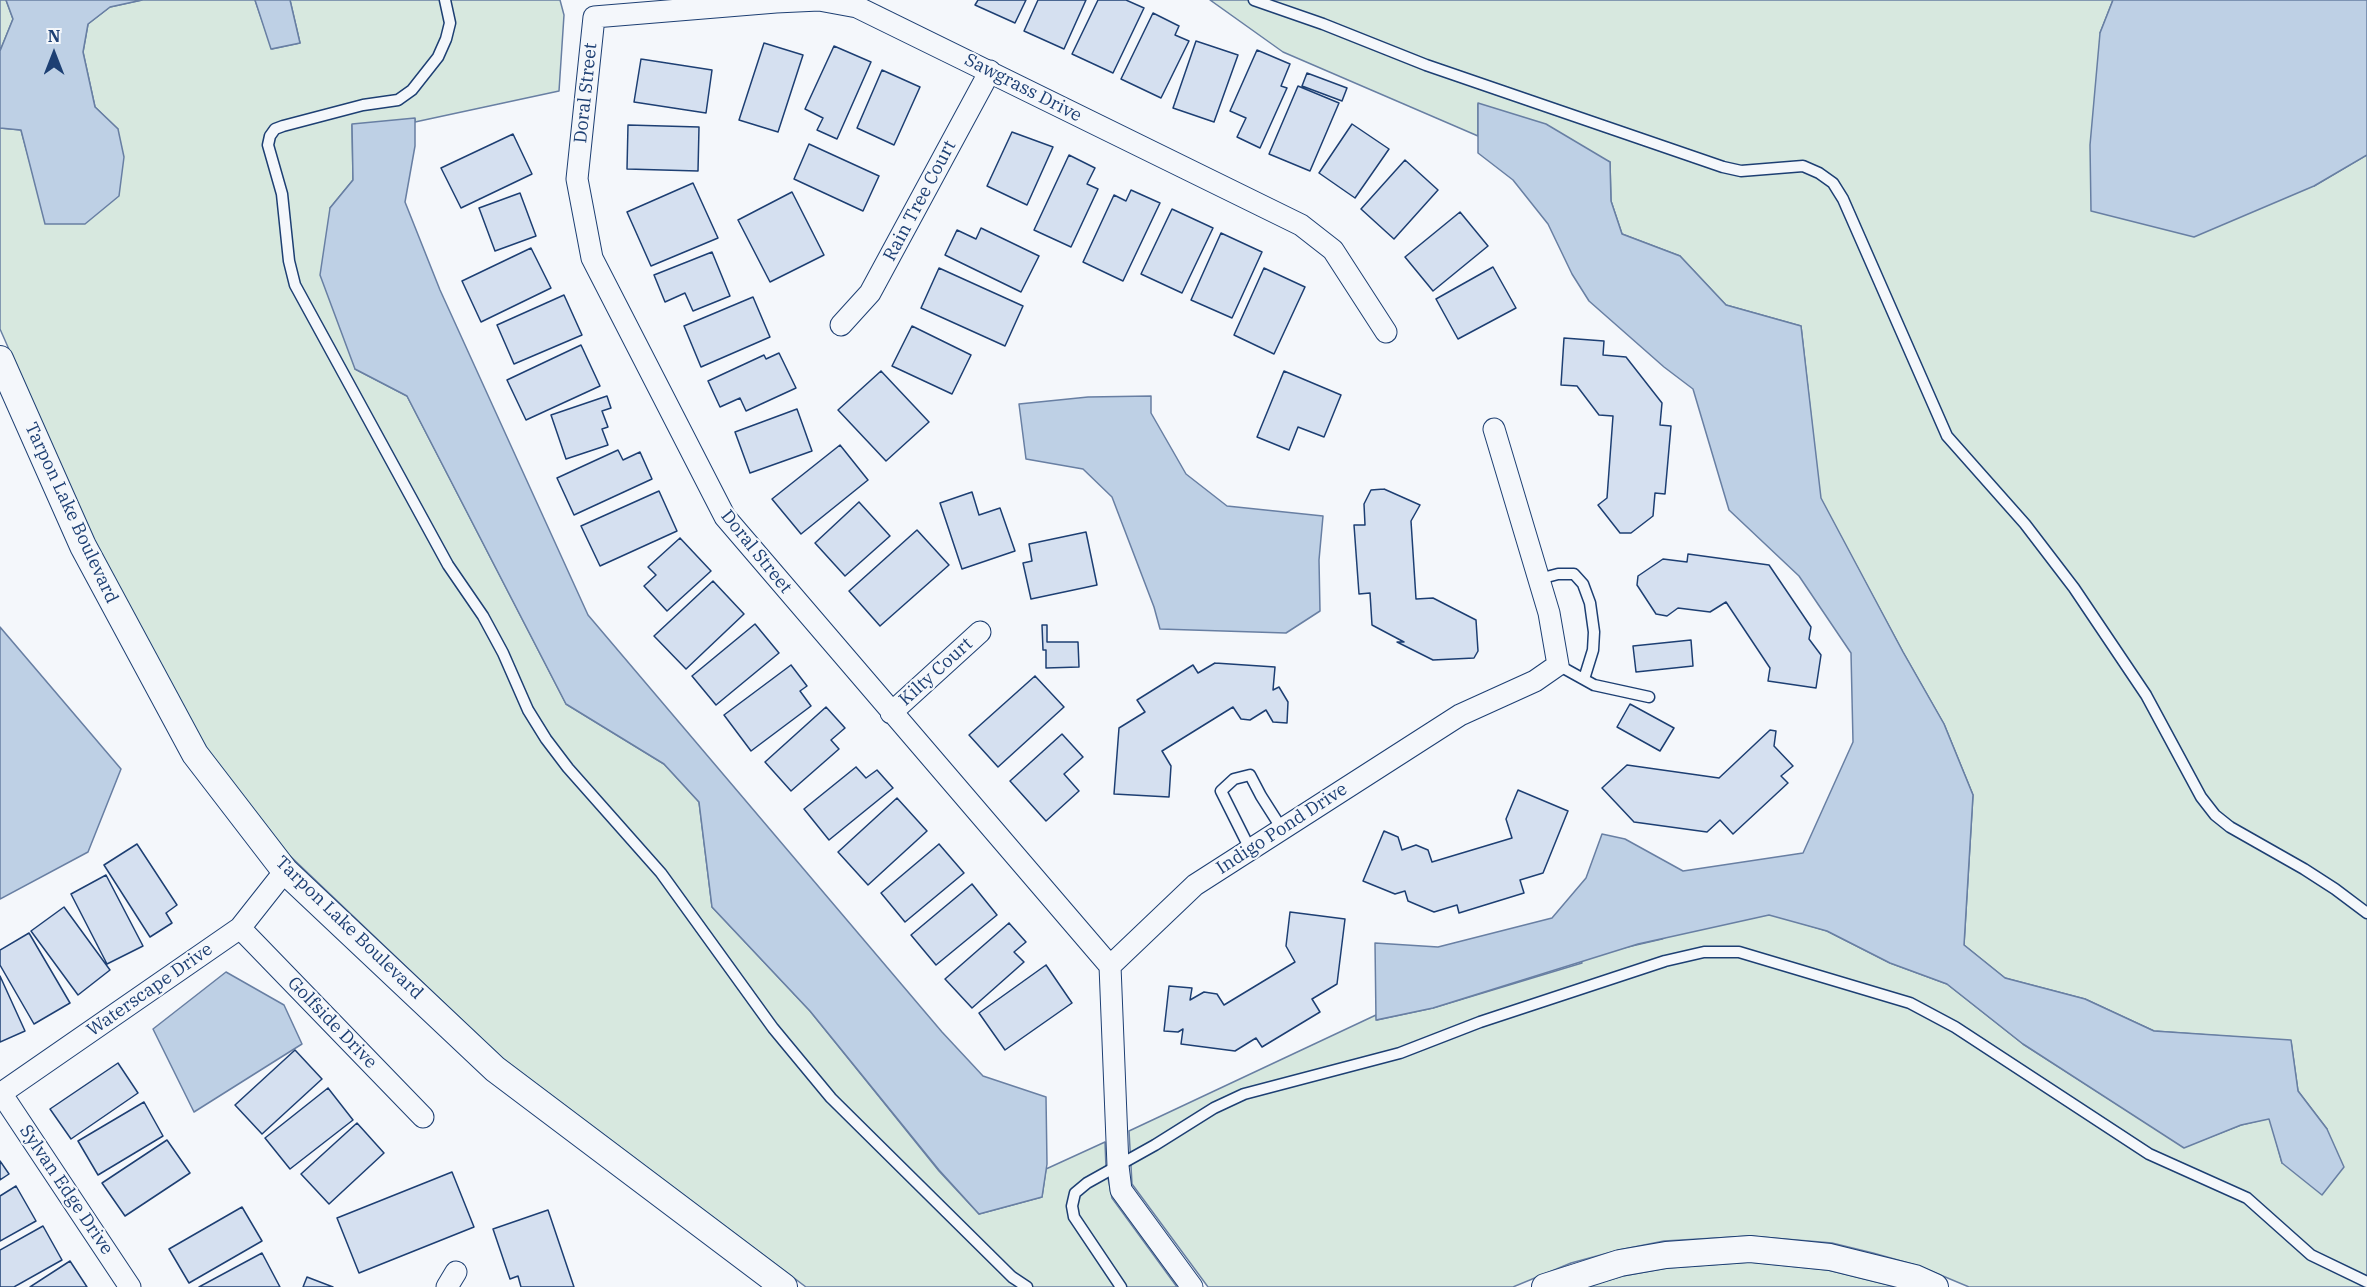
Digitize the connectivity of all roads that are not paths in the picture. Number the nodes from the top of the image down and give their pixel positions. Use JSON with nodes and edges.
{"nodes":[{"id":1,"x":445,"y":0,"type":"edge"},
{"id":2,"x":1254,"y":0,"type":"edge"},
{"id":3,"x":594,"y":17,"type":"joint"},
{"id":4,"x":990,"y":71,"type":"junction"},
{"id":5,"x":841,"y":325,"type":"dead end"},
{"id":6,"x":1386,"y":332,"type":"dead end"},
{"id":7,"x":0,"y":359,"type":"edge"},
{"id":8,"x":1494,"y":429,"type":"dead end"},
{"id":9,"x":1539,"y":579,"type":"junction"},
{"id":10,"x":980,"y":632,"type":"dead end"},
{"id":11,"x":1558,"y":665,"type":"junction"},
{"id":12,"x":1584,"y":679,"type":"junction"},
{"id":13,"x":1648,"y":697,"type":"dead end"},
{"id":14,"x":891,"y":713,"type":"junction"},
{"id":15,"x":1282,"y":829,"type":"junction"},
{"id":16,"x":1250,"y":849,"type":"junction"},
{"id":17,"x":285,"y":871,"type":"junction"},
{"id":18,"x":2367,"y":913,"type":"edge"},
{"id":19,"x":240,"y":928,"type":"junction"},
{"id":20,"x":1110,"y":966,"type":"junction"},
{"id":21,"x":1,"y":1094,"type":"edge"},
{"id":22,"x":423,"y":1117,"type":"dead end"},
{"id":23,"x":1118,"y":1166,"type":"junction"},
{"id":24,"x":2367,"y":1282,"type":"edge"},
{"id":25,"x":130,"y":1287,"type":"edge"},
{"id":26,"x":784,"y":1287,"type":"edge"},
{"id":27,"x":1026,"y":1287,"type":"edge"},
{"id":28,"x":1121,"y":1287,"type":"edge"},
{"id":29,"x":1192,"y":1287,"type":"edge"},
{"id":30,"x":1545,"y":1287,"type":"edge"},
{"id":31,"x":1935,"y":1287,"type":"edge"}],
"edges":[{"from":1,"to":27,"type":"lane"},
{"from":2,"to":18,"type":"lane"},
{"from":3,"to":4,"type":"street","name":"Sawgrass Drive"},
{"from":3,"to":14,"type":"street","name":"Doral Street"},
{"from":4,"to":5,"type":"street","name":"Rain Tree Court"},
{"from":4,"to":6,"type":"street","name":"Sawgrass Drive"},
{"from":7,"to":17,"type":"street","name":"Tarpon Lake Boulevard"},
{"from":8,"to":9,"type":"street"},
{"from":9,"to":11,"type":"street"},
{"from":9,"to":12,"type":"lane"},
{"from":10,"to":14,"type":"street","name":"Kilty Court"},
{"from":11,"to":12,"type":"lane"},
{"from":11,"to":15,"type":"street","name":"Indigo Pond Drive"},
{"from":12,"to":13,"type":"lane"},
{"from":14,"to":20,"type":"street","name":"Doral Street"},
{"from":15,"to":16,"type":"street","name":"Indigo Pond Drive"},
{"from":15,"to":16,"type":"lane"},
{"from":16,"to":20,"type":"street","name":"Indigo Pond Drive"},
{"from":17,"to":19,"type":"street","name":"Waterscape Drive"},
{"from":17,"to":26,"type":"street","name":"Tarpon Lake Boulevard"},
{"from":19,"to":21,"type":"street","name":"Waterscape Drive"},
{"from":19,"to":22,"type":"street","name":"Golfside Drive"},
{"from":20,"to":23,"type":"street"},
{"from":21,"to":25,"type":"street","name":"Sylvan Edge Drive"},
{"from":23,"to":24,"type":"lane"},
{"from":23,"to":28,"type":"lane"},
{"from":23,"to":29,"type":"street"},
{"from":30,"to":31,"type":"street"}]}
